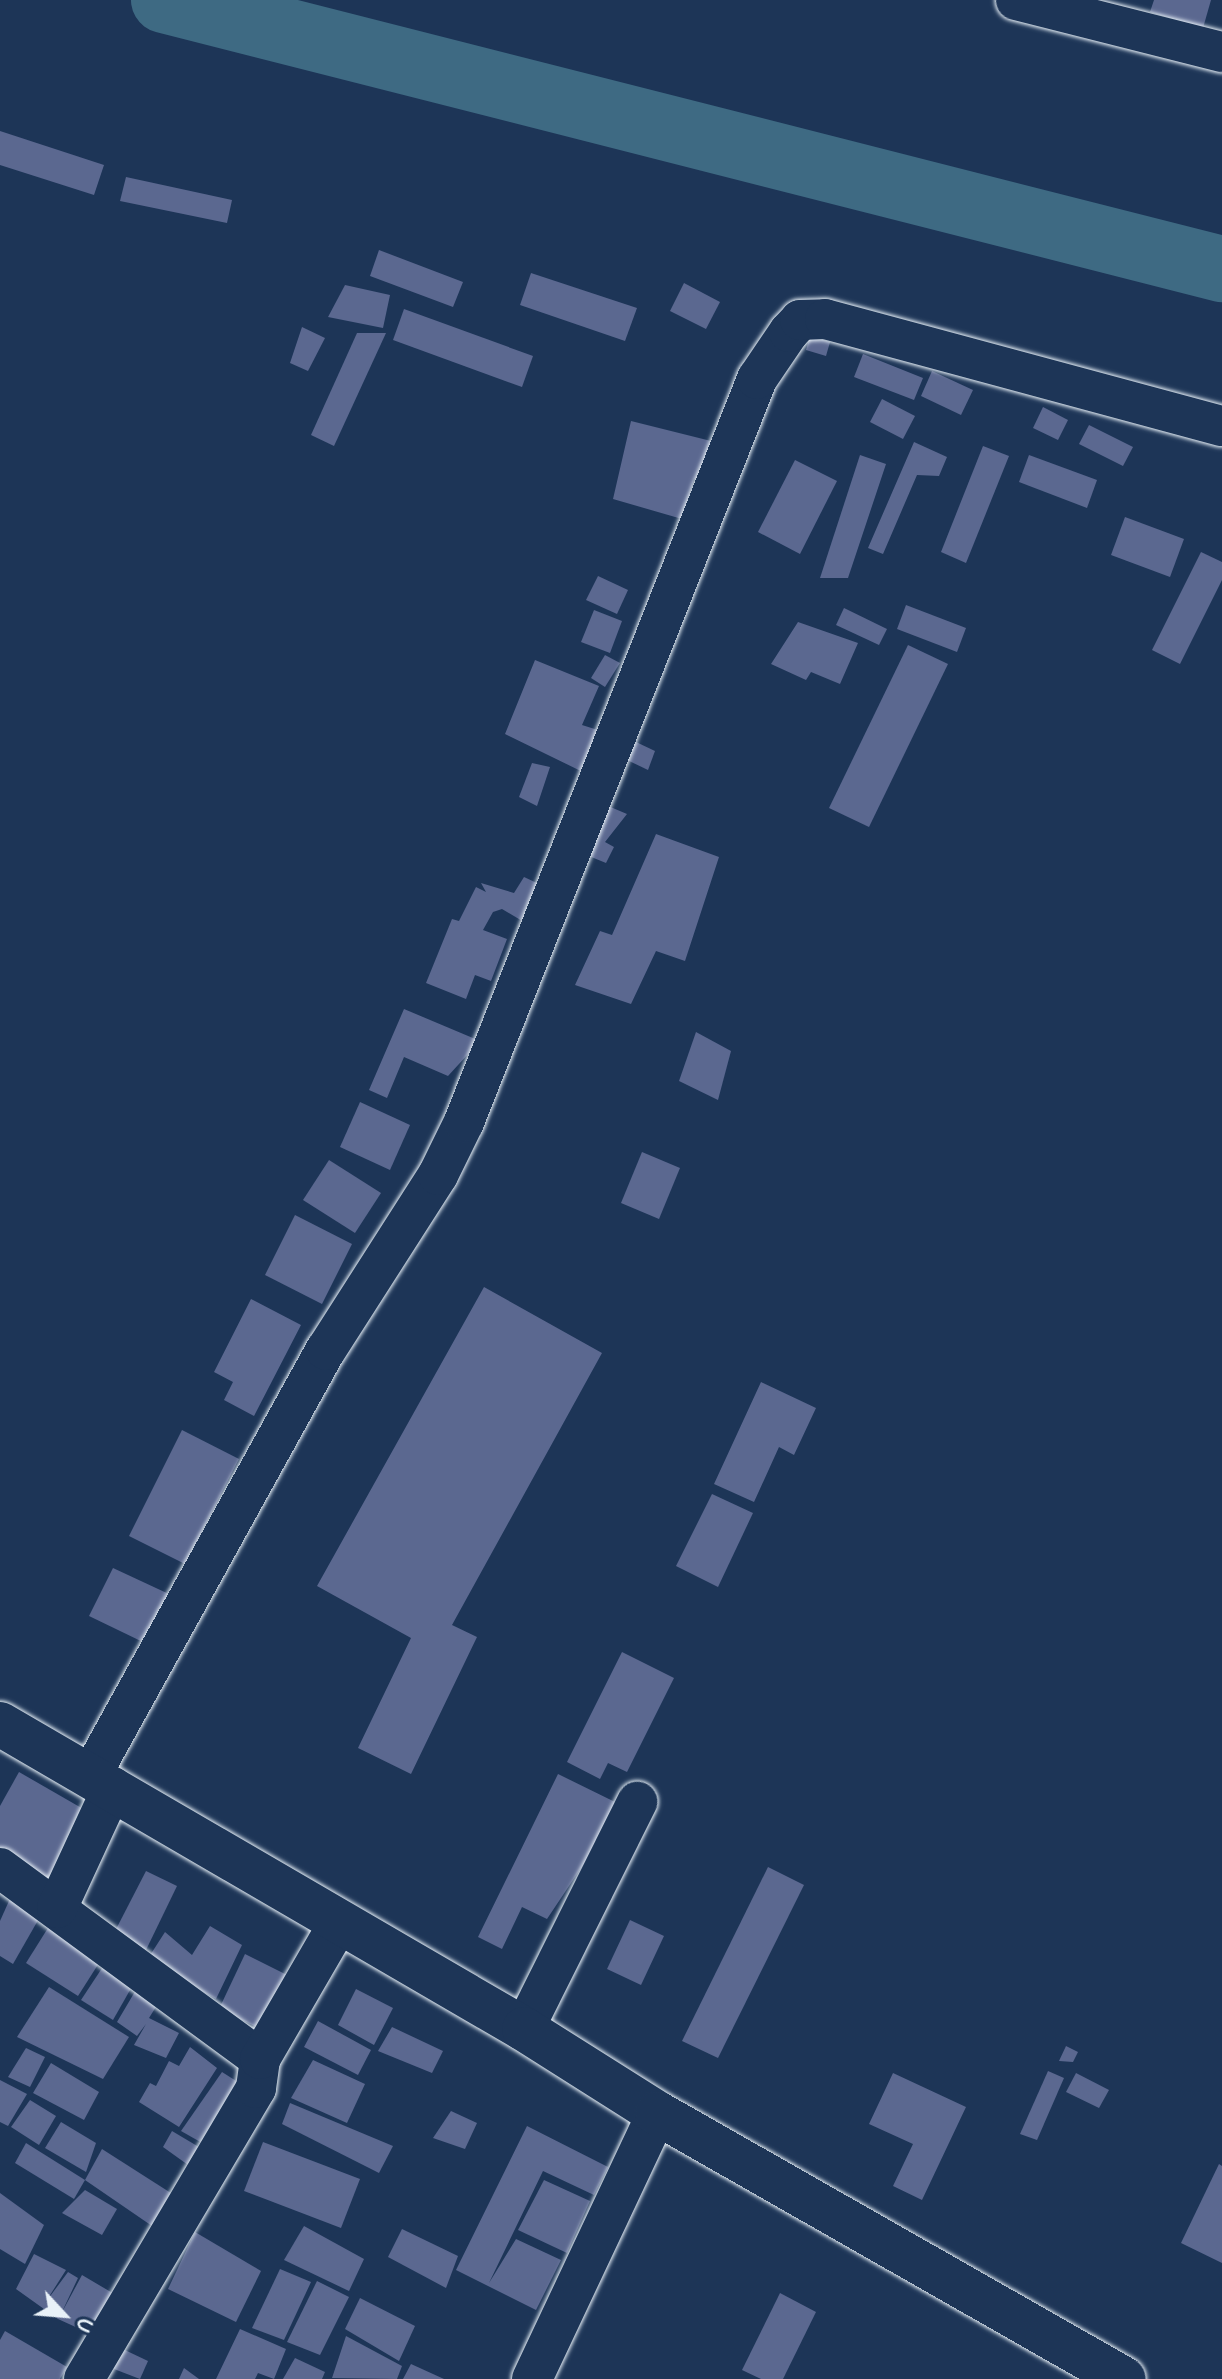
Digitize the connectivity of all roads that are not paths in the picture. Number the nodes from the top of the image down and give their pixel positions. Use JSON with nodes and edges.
{"nodes":[{"id":1,"x":1016,"y":0,"type":"edge"},
{"id":2,"x":1222,"y":52,"type":"edge"},
{"id":3,"x":1222,"y":426,"type":"edge"},
{"id":4,"x":0,"y":1724,"type":"edge"},
{"id":5,"x":102,"y":1781,"type":"junction"},
{"id":6,"x":637,"y":1802,"type":"dead end"},
{"id":7,"x":0,"y":1868,"type":"edge"},
{"id":8,"x":57,"y":1908,"type":"junction"},
{"id":9,"x":340,"y":1921,"type":"junction"},
{"id":10,"x":524,"y":2029,"type":"junction"},
{"id":11,"x":260,"y":2059,"type":"junction"},
{"id":12,"x":657,"y":2113,"type":"junction"},
{"id":13,"x":84,"y":2379,"type":"edge"},
{"id":14,"x":532,"y":2379,"type":"edge"},
{"id":15,"x":1124,"y":2379,"type":"edge"}],
"edges":[{"from":1,"to":2,"type":"street"},
{"from":3,"to":5,"type":"street"},
{"from":4,"to":5,"type":"main road"},
{"from":5,"to":8,"type":"street"},
{"from":5,"to":9,"type":"main road"},
{"from":6,"to":10,"type":"street"},
{"from":7,"to":8,"type":"street"},
{"from":8,"to":11,"type":"street"},
{"from":9,"to":10,"type":"main road"},
{"from":9,"to":11,"type":"street"},
{"from":10,"to":12,"type":"main road"},
{"from":11,"to":13,"type":"street"},
{"from":12,"to":14,"type":"street"},
{"from":12,"to":15,"type":"main road"}]}
